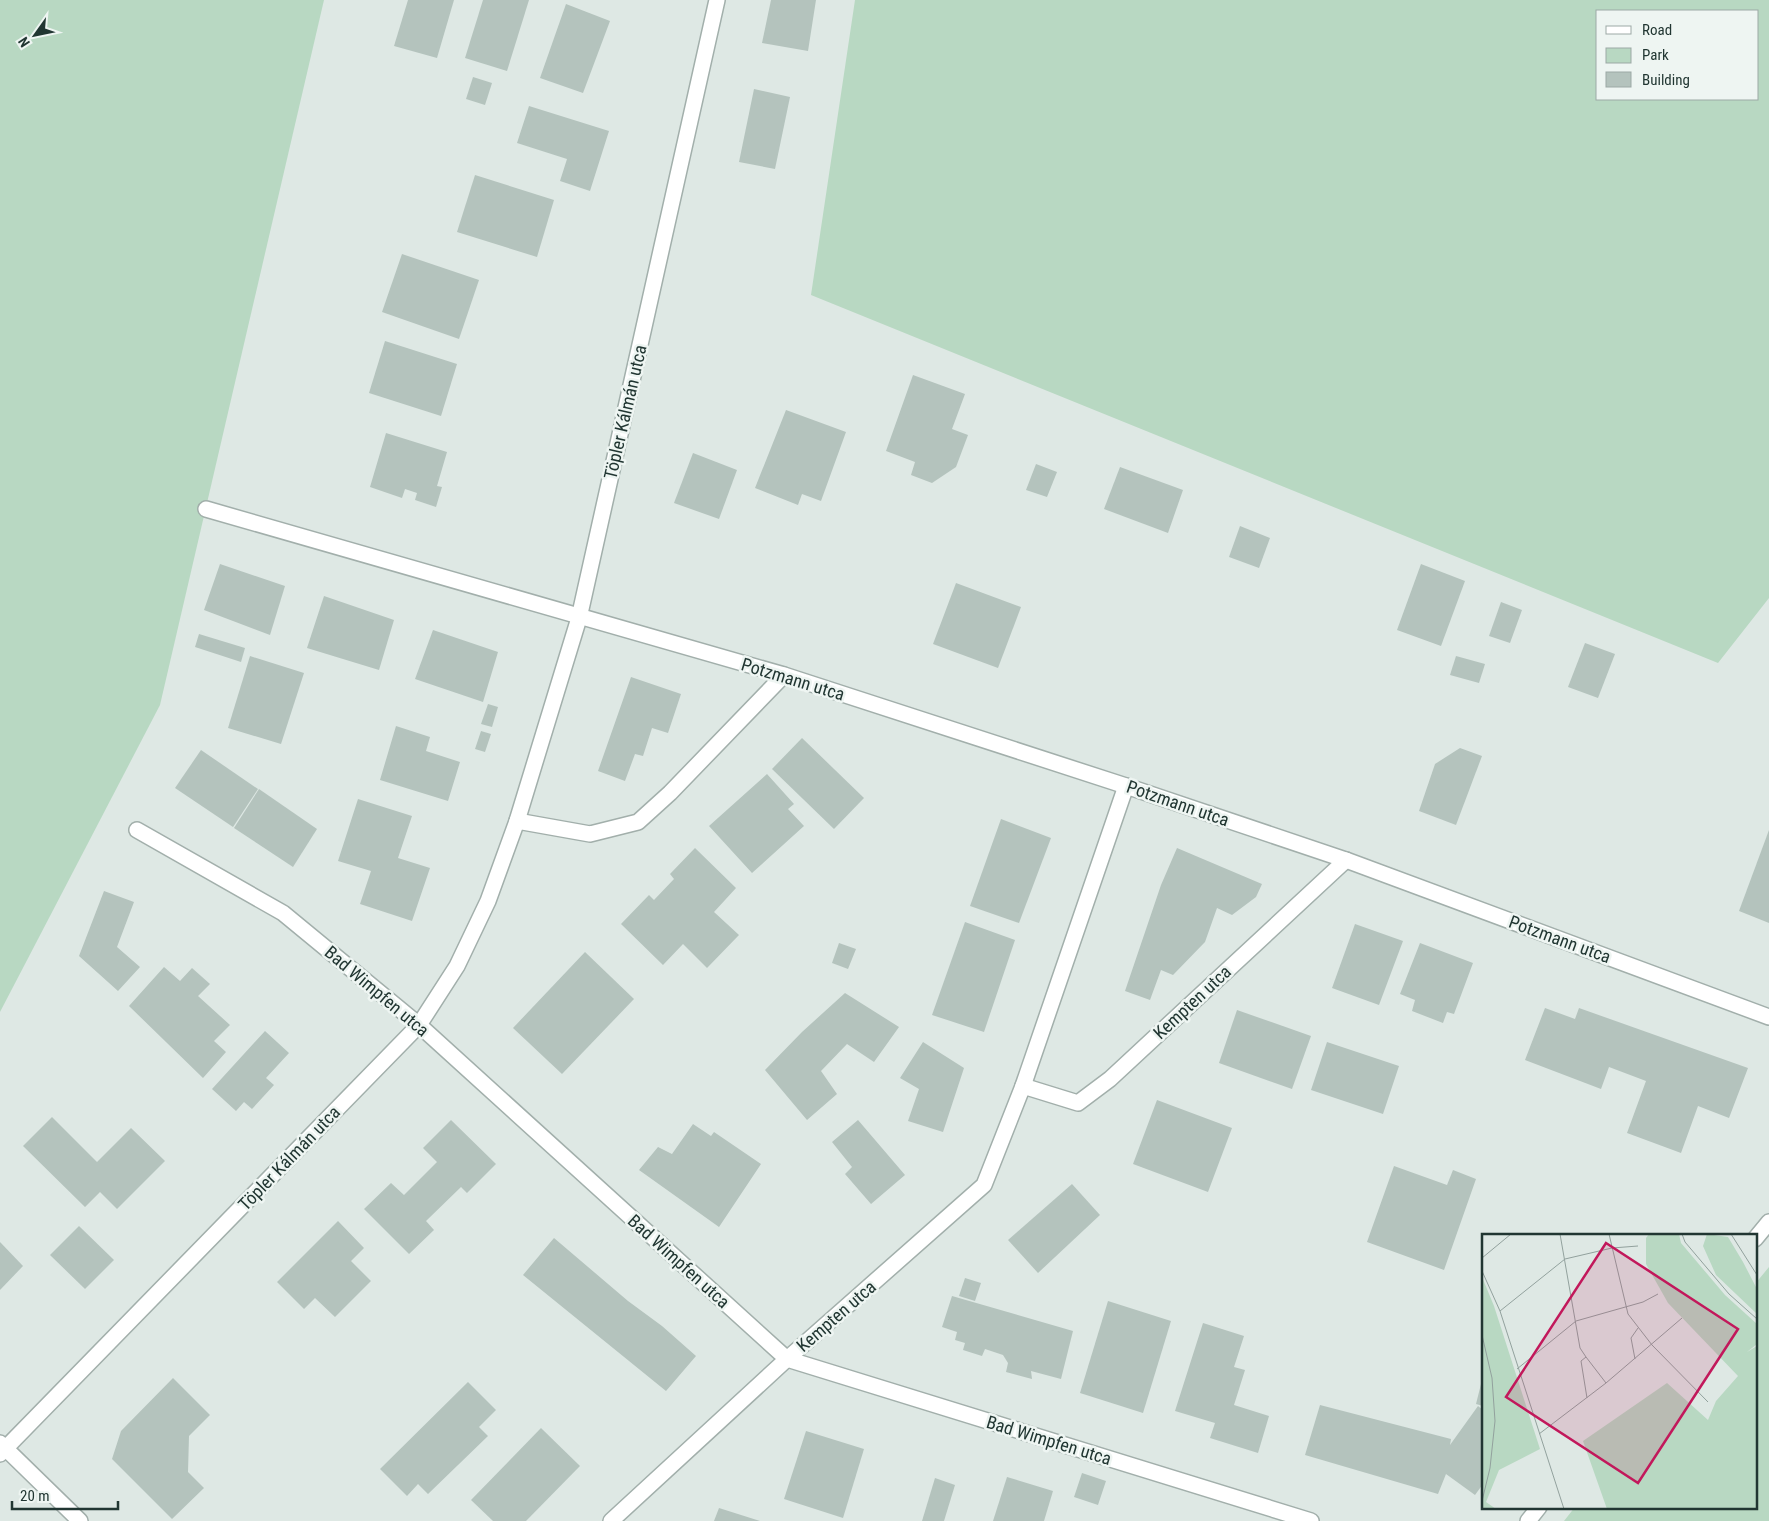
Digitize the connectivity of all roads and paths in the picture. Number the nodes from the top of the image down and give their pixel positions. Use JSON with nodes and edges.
{"nodes":[{"id":1,"x":717,"y":0,"type":"edge"},
{"id":2,"x":206,"y":509,"type":"dead end"},
{"id":3,"x":579,"y":618,"type":"junction"},
{"id":4,"x":784,"y":675,"type":"junction"},
{"id":5,"x":1126,"y":786,"type":"junction"},
{"id":6,"x":517,"y":820,"type":"junction"},
{"id":7,"x":137,"y":830,"type":"dead end"},
{"id":8,"x":1346,"y":860,"type":"junction"},
{"id":9,"x":1769,"y":1017,"type":"edge"},
{"id":10,"x":419,"y":1025,"type":"junction"},
{"id":11,"x":1024,"y":1086,"type":"junction"},
{"id":12,"x":1769,"y":1222,"type":"edge"},
{"id":13,"x":1756,"y":1238,"type":"edge"},
{"id":14,"x":787,"y":1359,"type":"junction"},
{"id":15,"x":2,"y":1449,"type":"edge"},
{"id":16,"x":1538,"y":1508,"type":"edge"},
{"id":17,"x":80,"y":1521,"type":"edge"},
{"id":18,"x":611,"y":1521,"type":"edge"},
{"id":19,"x":1311,"y":1521,"type":"edge"},
{"id":20,"x":1528,"y":1521,"type":"edge"}],
"edges":[{"from":1,"to":3,"type":"street","name":"Töpler Kálmán utca"},
{"from":2,"to":3,"type":"street","name":"Potzmann utca"},
{"from":3,"to":4,"type":"street","name":"Potzmann utca"},
{"from":3,"to":6,"type":"street","name":"Töpler Kálmán utca"},
{"from":4,"to":5,"type":"street","name":"Potzmann utca"},
{"from":4,"to":6,"type":"street"},
{"from":5,"to":8,"type":"street","name":"Potzmann utca"},
{"from":5,"to":11,"type":"street","name":"Kempten utca"},
{"from":6,"to":10,"type":"street","name":"Töpler Kálmán utca"},
{"from":7,"to":10,"type":"street","name":"Bad Wimpfen utca"},
{"from":8,"to":9,"type":"street","name":"Potzmann utca"},
{"from":8,"to":11,"type":"street","name":"Kempten utca"},
{"from":10,"to":14,"type":"street","name":"Bad Wimpfen utca"},
{"from":10,"to":15,"type":"street","name":"Töpler Kálmán utca"},
{"from":11,"to":14,"type":"street","name":"Kempten utca"},
{"from":12,"to":13,"type":"street"},
{"from":14,"to":18,"type":"street","name":"Kempten utca"},
{"from":14,"to":19,"type":"street","name":"Bad Wimpfen utca"},
{"from":15,"to":17,"type":"street"},
{"from":16,"to":20,"type":"street"}]}
